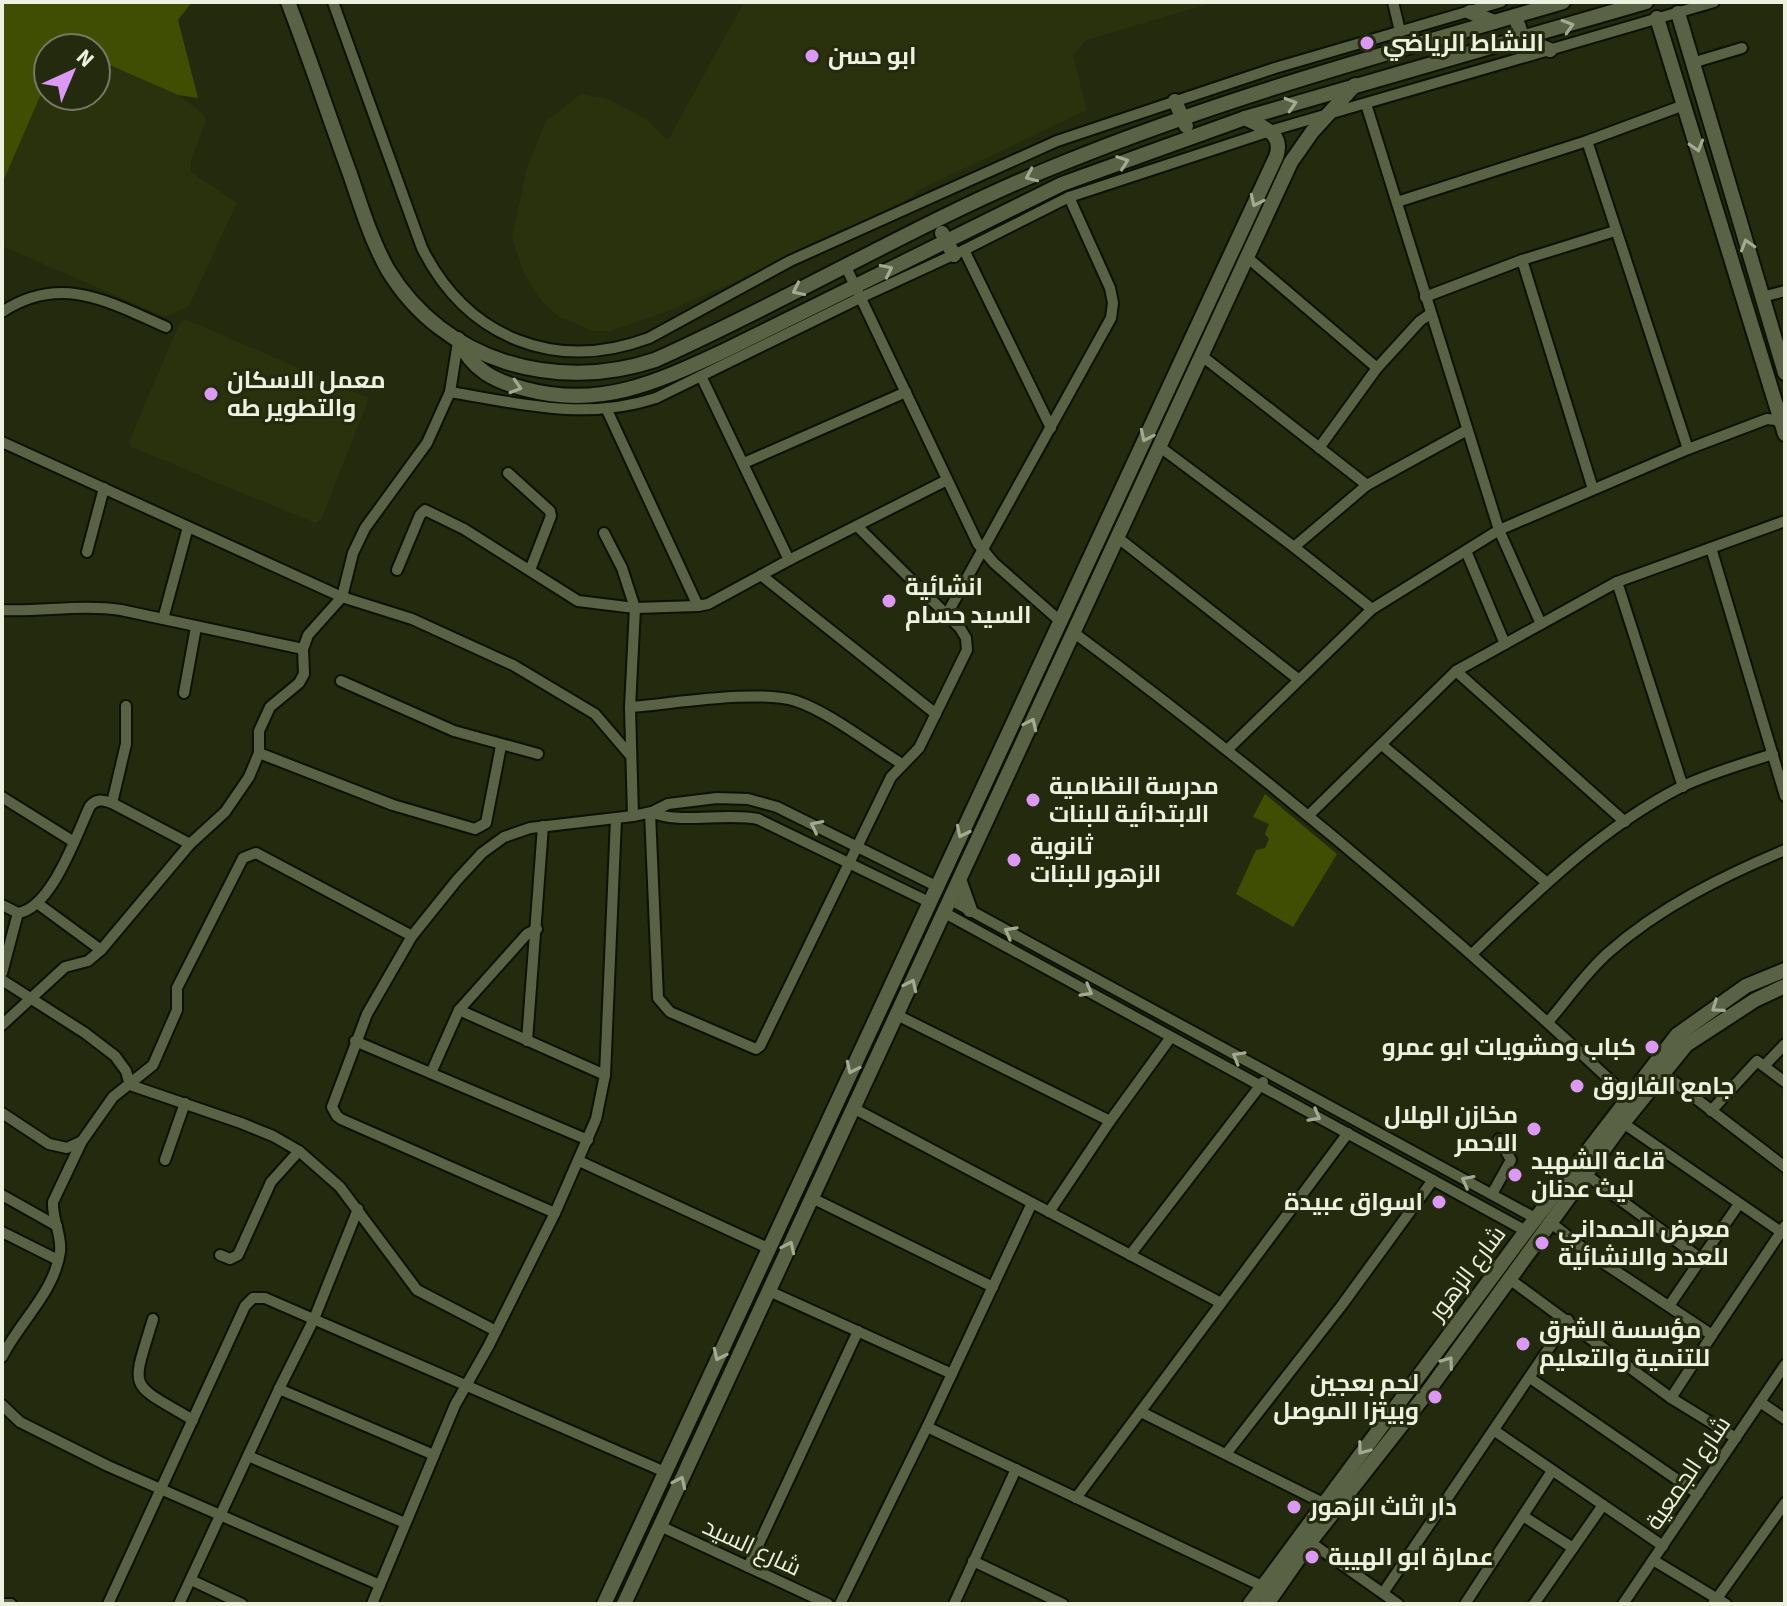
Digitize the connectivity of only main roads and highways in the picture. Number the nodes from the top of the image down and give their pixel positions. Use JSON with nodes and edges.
{"nodes":[{"id":1,"x":288,"y":2,"type":"edge"},
{"id":2,"x":1563,"y":2,"type":"edge"},
{"id":3,"x":1646,"y":2,"type":"edge"},
{"id":4,"x":1470,"y":12,"type":"road end"},
{"id":5,"x":1678,"y":13,"type":"road end"},
{"id":6,"x":1515,"y":16,"type":"junction"},
{"id":7,"x":1657,"y":18,"type":"road end"},
{"id":8,"x":1494,"y":22,"type":"junction"},
{"id":9,"x":1523,"y":39,"type":"junction"},
{"id":10,"x":1550,"y":50,"type":"road end"},
{"id":11,"x":1368,"y":58,"type":"junction"},
{"id":12,"x":1373,"y":80,"type":"junction"},
{"id":13,"x":1698,"y":81,"type":"junction"},
{"id":14,"x":1355,"y":85,"type":"junction"},
{"id":15,"x":1678,"y":87,"type":"junction"},
{"id":16,"x":1175,"y":101,"type":"road end"},
{"id":17,"x":1245,"y":118,"type":"junction"},
{"id":18,"x":1183,"y":119,"type":"junction"},
{"id":19,"x":1190,"y":137,"type":"junction"},
{"id":20,"x":937,"y":222,"type":"junction"},
{"id":21,"x":1243,"y":229,"type":"junction"},
{"id":22,"x":1258,"y":236,"type":"junction"},
{"id":23,"x":946,"y":241,"type":"junction"},
{"id":24,"x":959,"y":252,"type":"road end"},
{"id":25,"x":712,"y":332,"type":"junction"},
{"id":26,"x":458,"y":339,"type":"junction"},
{"id":27,"x":724,"y":357,"type":"junction"},
{"id":28,"x":1785,"y":373,"type":"edge"},
{"id":29,"x":1784,"y":428,"type":"edge"},
{"id":30,"x":996,"y":762,"type":"junction"},
{"id":31,"x":1010,"y":769,"type":"junction"},
{"id":32,"x":960,"y":882,"type":"junction"},
{"id":33,"x":970,"y":910,"type":"road end"},
{"id":34,"x":1785,"y":970,"type":"edge"},
{"id":35,"x":1746,"y":986,"type":"junction"},
{"id":36,"x":1785,"y":986,"type":"edge"},
{"id":37,"x":1755,"y":1000,"type":"junction"},
{"id":38,"x":1543,"y":1220,"type":"junction"},
{"id":39,"x":736,"y":1318,"type":"junction"},
{"id":40,"x":753,"y":1326,"type":"junction"},
{"id":41,"x":1412,"y":1383,"type":"junction"},
{"id":42,"x":1426,"y":1394,"type":"junction"},
{"id":43,"x":604,"y":1604,"type":"edge"},
{"id":44,"x":624,"y":1604,"type":"edge"},
{"id":45,"x":1250,"y":1604,"type":"edge"},
{"id":46,"x":1267,"y":1604,"type":"edge"}],
"edges":[{"from":1,"to":26,"type":"main road"},
{"from":2,"to":6,"type":"main road"},
{"from":9,"to":3,"type":"main road","one_way":true},
{"from":4,"to":8,"type":"main road"},
{"from":5,"to":13,"type":"main road"},
{"from":6,"to":8,"type":"main road"},
{"from":6,"to":9,"type":"main road"},
{"from":7,"to":15,"type":"main road"},
{"from":8,"to":11,"type":"main road"},
{"from":9,"to":10,"type":"main road"},
{"from":9,"to":12,"type":"main road"},
{"from":11,"to":12,"type":"main road"},
{"from":11,"to":18,"type":"main road"},
{"from":12,"to":14,"type":"main road"},
{"from":13,"to":15,"type":"main road"},
{"from":28,"to":13,"type":"main road","one_way":true},
{"from":17,"to":14,"type":"main road","one_way":true},
{"from":14,"to":22,"type":"main road"},
{"from":15,"to":29,"type":"main road","one_way":true},
{"from":16,"to":18,"type":"main road"},
{"from":17,"to":19,"type":"main road"},
{"from":17,"to":21,"type":"main road","one_way":true},
{"from":18,"to":19,"type":"main road"},
{"from":18,"to":20,"type":"main road","one_way":true},
{"from":23,"to":19,"type":"main road","one_way":true},
{"from":20,"to":23,"type":"main road"},
{"from":20,"to":25,"type":"main road","one_way":true},
{"from":21,"to":22,"type":"main road"},
{"from":21,"to":30,"type":"main road","one_way":true},
{"from":31,"to":22,"type":"main road","one_way":true},
{"from":23,"to":24,"type":"main road"},
{"from":27,"to":23,"type":"main road","one_way":true},
{"from":25,"to":26,"type":"main road"},
{"from":25,"to":27,"type":"main road"},
{"from":26,"to":27,"type":"main road","one_way":true},
{"from":30,"to":31,"type":"main road"},
{"from":30,"to":39,"type":"main road","one_way":true},
{"from":31,"to":32,"type":"main road"},
{"from":32,"to":33,"type":"main road"},
{"from":40,"to":32,"type":"main road","one_way":true},
{"from":34,"to":35,"type":"main road","name":"شارع الزهور"},
{"from":35,"to":37,"type":"main road"},
{"from":35,"to":38,"type":"main road","name":"شارع الزهور","one_way":true},
{"from":36,"to":37,"type":"main road","name":"شارع الزهور"},
{"from":37,"to":38,"type":"main road","name":"شارع الزهور"},
{"from":38,"to":41,"type":"main road","name":"شارع الزهور"},
{"from":42,"to":38,"type":"main road","name":"شارع الزهور","one_way":true},
{"from":39,"to":40,"type":"main road"},
{"from":39,"to":43,"type":"main road","one_way":true},
{"from":44,"to":40,"type":"main road","one_way":true},
{"from":41,"to":42,"type":"main road"},
{"from":41,"to":45,"type":"main road","name":"شارع الزهور","one_way":true},
{"from":42,"to":46,"type":"main road","name":"شارع الزهور"}]}
